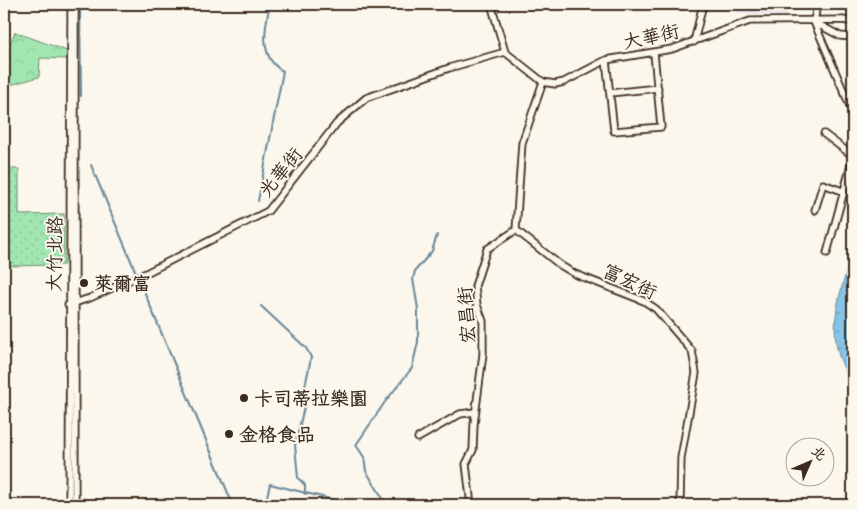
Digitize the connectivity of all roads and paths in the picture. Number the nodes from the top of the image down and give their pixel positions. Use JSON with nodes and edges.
{"nodes":[{"id":1,"x":71,"y":4,"type":"edge"},
{"id":2,"x":75,"y":4,"type":"edge"},
{"id":3,"x":486,"y":4,"type":"edge"},
{"id":4,"x":491,"y":4,"type":"edge"},
{"id":5,"x":703,"y":4,"type":"edge"},
{"id":6,"x":817,"y":4,"type":"edge"},
{"id":7,"x":814,"y":22,"type":"junction"},
{"id":8,"x":853,"y":22,"type":"edge"},
{"id":9,"x":496,"y":24,"type":"junction"},
{"id":10,"x":853,"y":37,"type":"edge"},
{"id":11,"x":694,"y":42,"type":"junction"},
{"id":12,"x":505,"y":52,"type":"junction"},
{"id":13,"x":654,"y":53,"type":"junction"},
{"id":14,"x":606,"y":60,"type":"junction"},
{"id":15,"x":543,"y":82,"type":"junction"},
{"id":16,"x":658,"y":88,"type":"junction"},
{"id":17,"x":610,"y":93,"type":"junction"},
{"id":18,"x":853,"y":113,"type":"edge"},
{"id":19,"x":824,"y":134,"type":"dead end"},
{"id":20,"x":853,"y":157,"type":"edge"},
{"id":21,"x":845,"y":192,"type":"junction"},
{"id":22,"x":815,"y":210,"type":"dead end"},
{"id":23,"x":516,"y":230,"type":"junction"},
{"id":24,"x":827,"y":253,"type":"dead end"},
{"id":25,"x":76,"y":303,"type":"junction"},
{"id":26,"x":68,"y":305,"type":"junction"},
{"id":27,"x":476,"y":412,"type":"junction"},
{"id":28,"x":418,"y":438,"type":"dead end"},
{"id":29,"x":69,"y":505,"type":"edge"},
{"id":30,"x":74,"y":505,"type":"edge"},
{"id":31,"x":470,"y":505,"type":"edge"},
{"id":32,"x":680,"y":505,"type":"edge"}],
"edges":[{"from":1,"to":26,"type":"street","name":"大竹北路"},
{"from":2,"to":25,"type":"street","name":"大竹北路"},
{"from":3,"to":9,"type":"street"},
{"from":4,"to":9,"type":"street"},
{"from":5,"to":11,"type":"street"},
{"from":6,"to":7,"type":"street"},
{"from":7,"to":8,"type":"street","name":"大華街"},
{"from":7,"to":10,"type":"street","name":"大華街"},
{"from":7,"to":11,"type":"street","name":"大華街"},
{"from":7,"to":18,"type":"street"},
{"from":9,"to":12,"type":"street"},
{"from":11,"to":13,"type":"street","name":"大華街"},
{"from":12,"to":15,"type":"street"},
{"from":12,"to":25,"type":"street","name":"光華街"},
{"from":13,"to":14,"type":"street","name":"大華街"},
{"from":13,"to":16,"type":"street"},
{"from":14,"to":15,"type":"street","name":"大華街"},
{"from":14,"to":17,"type":"street"},
{"from":15,"to":23,"type":"street"},
{"from":16,"to":17,"type":"street"},
{"from":16,"to":17,"type":"street"},
{"from":19,"to":20,"type":"street"},
{"from":20,"to":21,"type":"street"},
{"from":21,"to":22,"type":"street"},
{"from":21,"to":24,"type":"street"},
{"from":23,"to":27,"type":"street","name":"宏昌街"},
{"from":23,"to":32,"type":"street","name":"富宏街"},
{"from":25,"to":26,"type":"street","name":"光華街"},
{"from":25,"to":30,"type":"street","name":"大竹北路"},
{"from":26,"to":29,"type":"street","name":"大竹北路"},
{"from":27,"to":28,"type":"street"},
{"from":27,"to":31,"type":"street","name":"宏昌街"}]}
